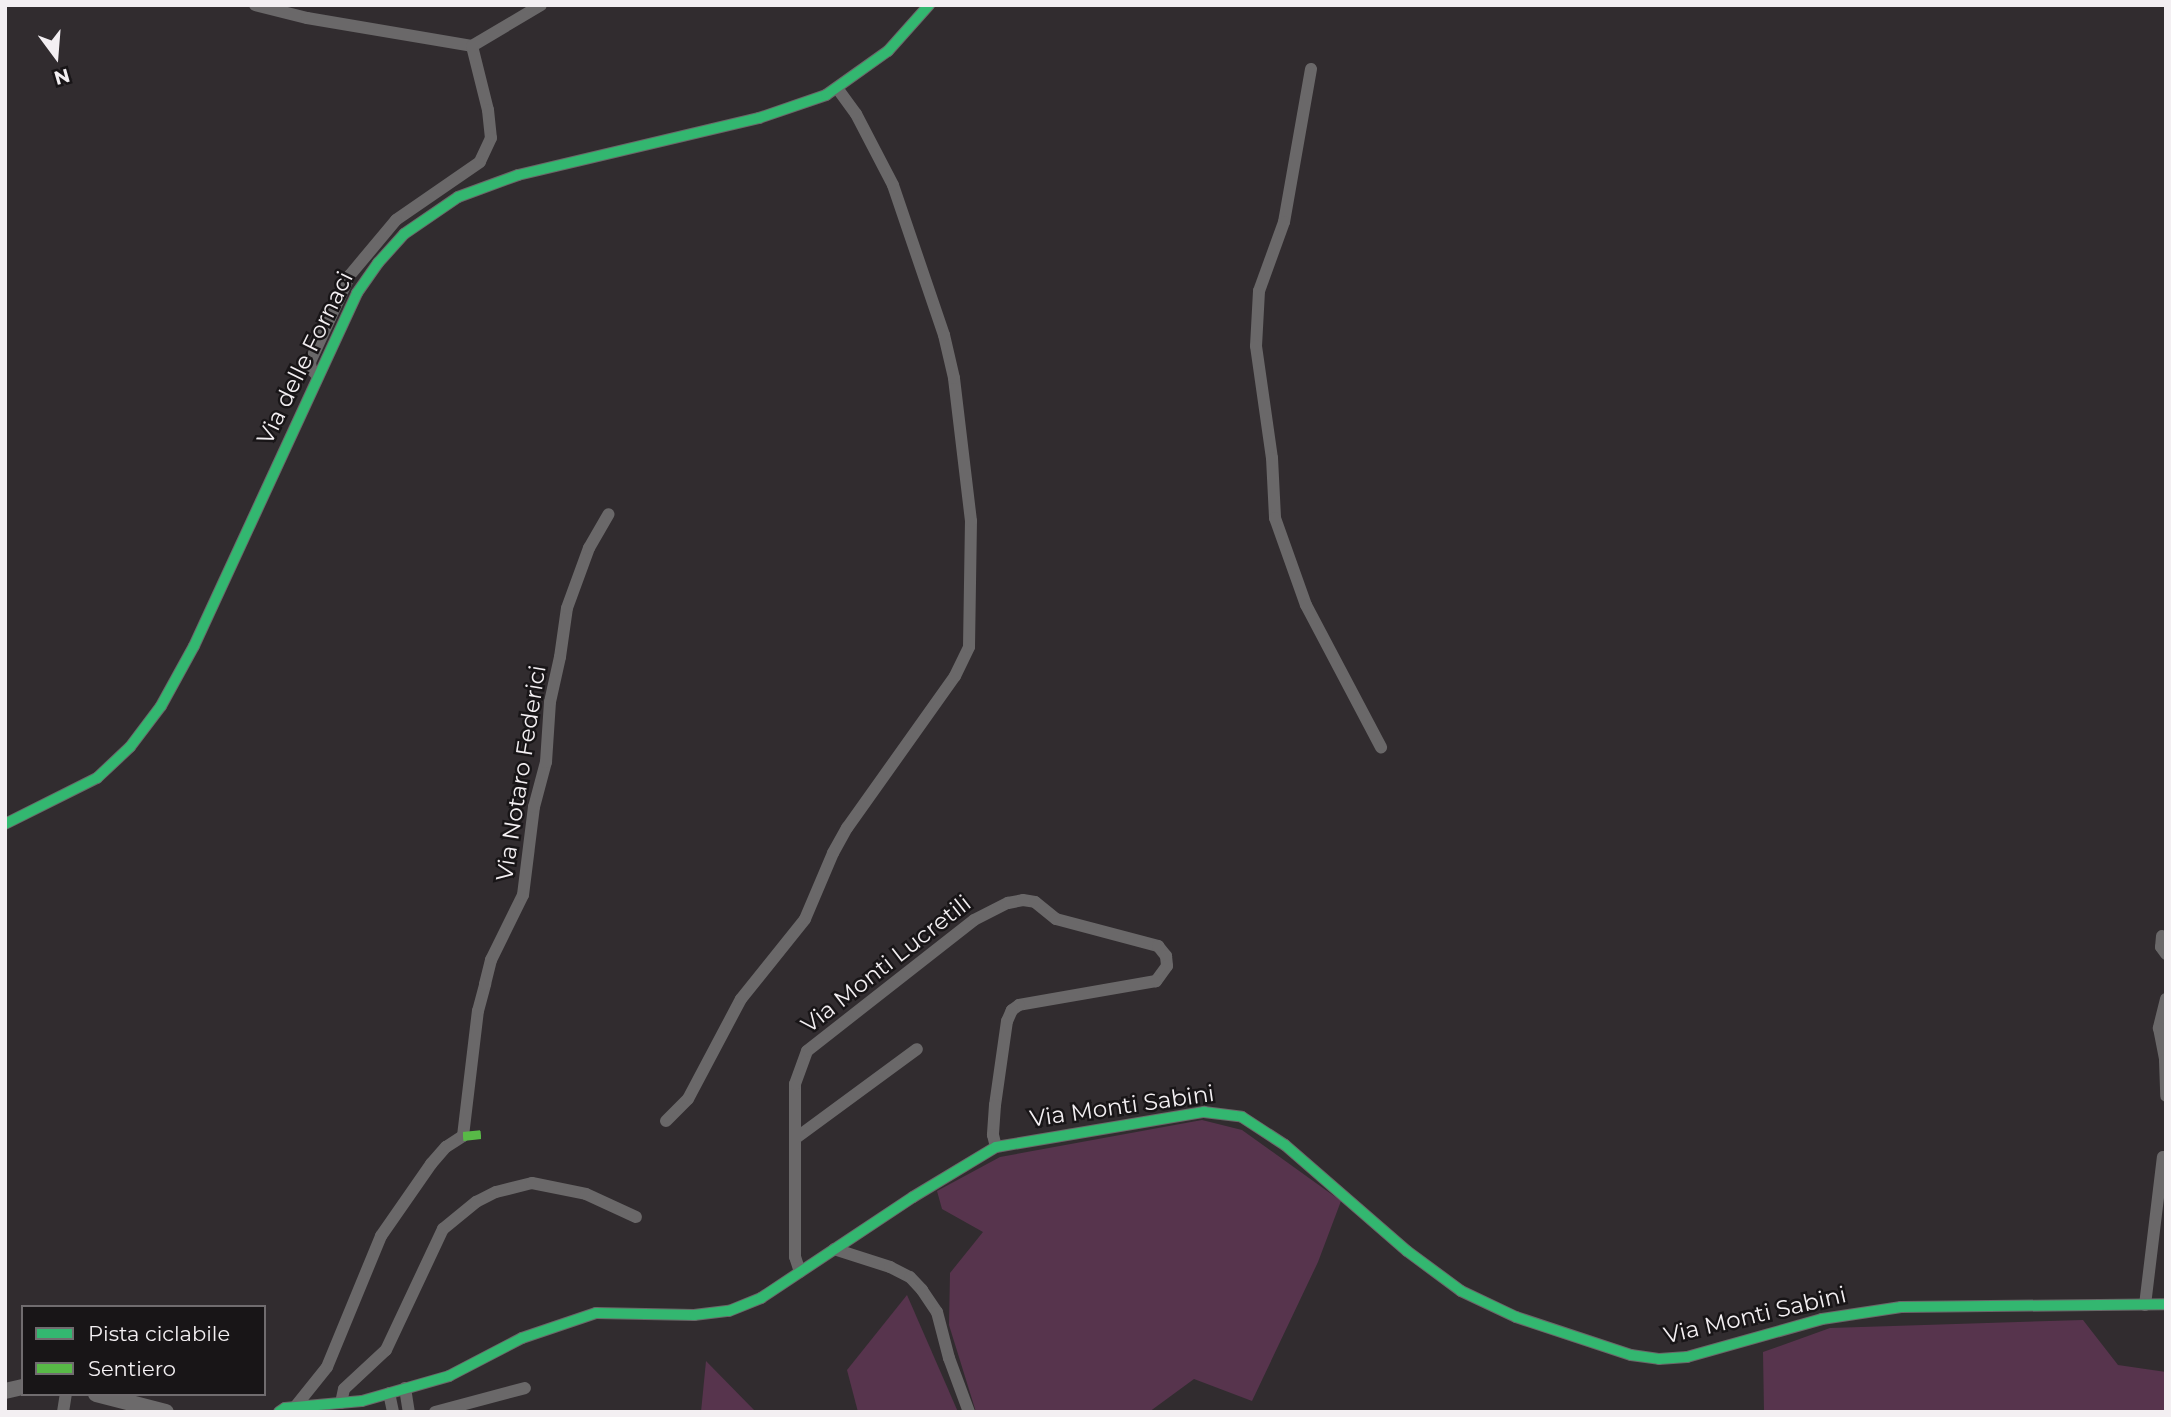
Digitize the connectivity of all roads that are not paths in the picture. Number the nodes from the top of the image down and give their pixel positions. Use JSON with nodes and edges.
{"nodes":[{"id":1,"x":255,"y":5,"type":"edge"},
{"id":2,"x":541,"y":5,"type":"edge"},
{"id":3,"x":929,"y":5,"type":"edge"},
{"id":4,"x":472,"y":46,"type":"junction"},
{"id":5,"x":1311,"y":69,"type":"dead end"},
{"id":6,"x":838,"y":89,"type":"junction"},
{"id":7,"x":317,"y":375,"type":"junction"},
{"id":8,"x":609,"y":514,"type":"dead end"},
{"id":9,"x":1381,"y":747,"type":"dead end"},
{"id":10,"x":5,"y":824,"type":"edge"},
{"id":11,"x":2162,"y":936,"type":"dead end"},
{"id":12,"x":2166,"y":954,"type":"edge"},
{"id":13,"x":2166,"y":999,"type":"edge"},
{"id":14,"x":2162,"y":1033,"type":"edge"},
{"id":15,"x":917,"y":1049,"type":"dead end"},
{"id":16,"x":2166,"y":1097,"type":"edge"},
{"id":17,"x":666,"y":1121,"type":"dead end"},
{"id":18,"x":796,"y":1138,"type":"junction"},
{"id":19,"x":996,"y":1147,"type":"junction"},
{"id":20,"x":2163,"y":1157,"type":"dead end"},
{"id":21,"x":636,"y":1217,"type":"dead end"},
{"id":22,"x":834,"y":1249,"type":"junction"},
{"id":23,"x":800,"y":1272,"type":"junction"},
{"id":24,"x":2166,"y":1304,"type":"edge"},
{"id":25,"x":2145,"y":1305,"type":"junction"},
{"id":26,"x":405,"y":1388,"type":"junction"},
{"id":27,"x":525,"y":1388,"type":"dead end"},
{"id":28,"x":389,"y":1393,"type":"junction"},
{"id":29,"x":117,"y":1397,"type":"edge"},
{"id":30,"x":341,"y":1403,"type":"junction"},
{"id":31,"x":295,"y":1407,"type":"junction"},
{"id":32,"x":138,"y":1408,"type":"edge"},
{"id":33,"x":166,"y":1412,"type":"edge"},
{"id":34,"x":279,"y":1412,"type":"edge"},
{"id":35,"x":393,"y":1412,"type":"edge"},
{"id":36,"x":409,"y":1412,"type":"edge"},
{"id":37,"x":435,"y":1412,"type":"edge"},
{"id":38,"x":969,"y":1412,"type":"edge"}],
"edges":[{"from":1,"to":4,"type":"street"},
{"from":2,"to":4,"type":"street"},
{"from":3,"to":6,"type":"street","name":"Via delle Fornaci"},
{"from":4,"to":7,"type":"street"},
{"from":5,"to":9,"type":"street"},
{"from":6,"to":7,"type":"street","name":"Via delle Fornaci"},
{"from":6,"to":17,"type":"street"},
{"from":7,"to":10,"type":"street","name":"Via delle Fornaci"},
{"from":8,"to":31,"type":"street","name":"Via Notaro Federici"},
{"from":11,"to":12,"type":"street"},
{"from":13,"to":14,"type":"street"},
{"from":14,"to":16,"type":"street"},
{"from":15,"to":18,"type":"street"},
{"from":18,"to":19,"type":"street","name":"Via Monti Lucretili"},
{"from":18,"to":23,"type":"street","name":"Via Monti Lucretili"},
{"from":19,"to":22,"type":"street","name":"Via Monti Sabini"},
{"from":19,"to":25,"type":"street","name":"Via Monti Sabini"},
{"from":20,"to":25,"type":"street"},
{"from":21,"to":30,"type":"street"},
{"from":22,"to":23,"type":"street","name":"Via Monti Sabini"},
{"from":22,"to":38,"type":"street"},
{"from":23,"to":26,"type":"street","name":"Via Monti Sabini"},
{"from":24,"to":25,"type":"street","name":"Via Monti Sabini"},
{"from":26,"to":28,"type":"street","name":"Via Monti Sabini"},
{"from":26,"to":36,"type":"street"},
{"from":27,"to":37,"type":"street"},
{"from":28,"to":30,"type":"street","name":"Via Monti Sabini"},
{"from":28,"to":35,"type":"street"},
{"from":29,"to":32,"type":"main road"},
{"from":30,"to":31,"type":"street","name":"Via Monti Sabini"},
{"from":31,"to":34,"type":"street","name":"Via Monti Sabini"},
{"from":32,"to":33,"type":"main road"}]}
